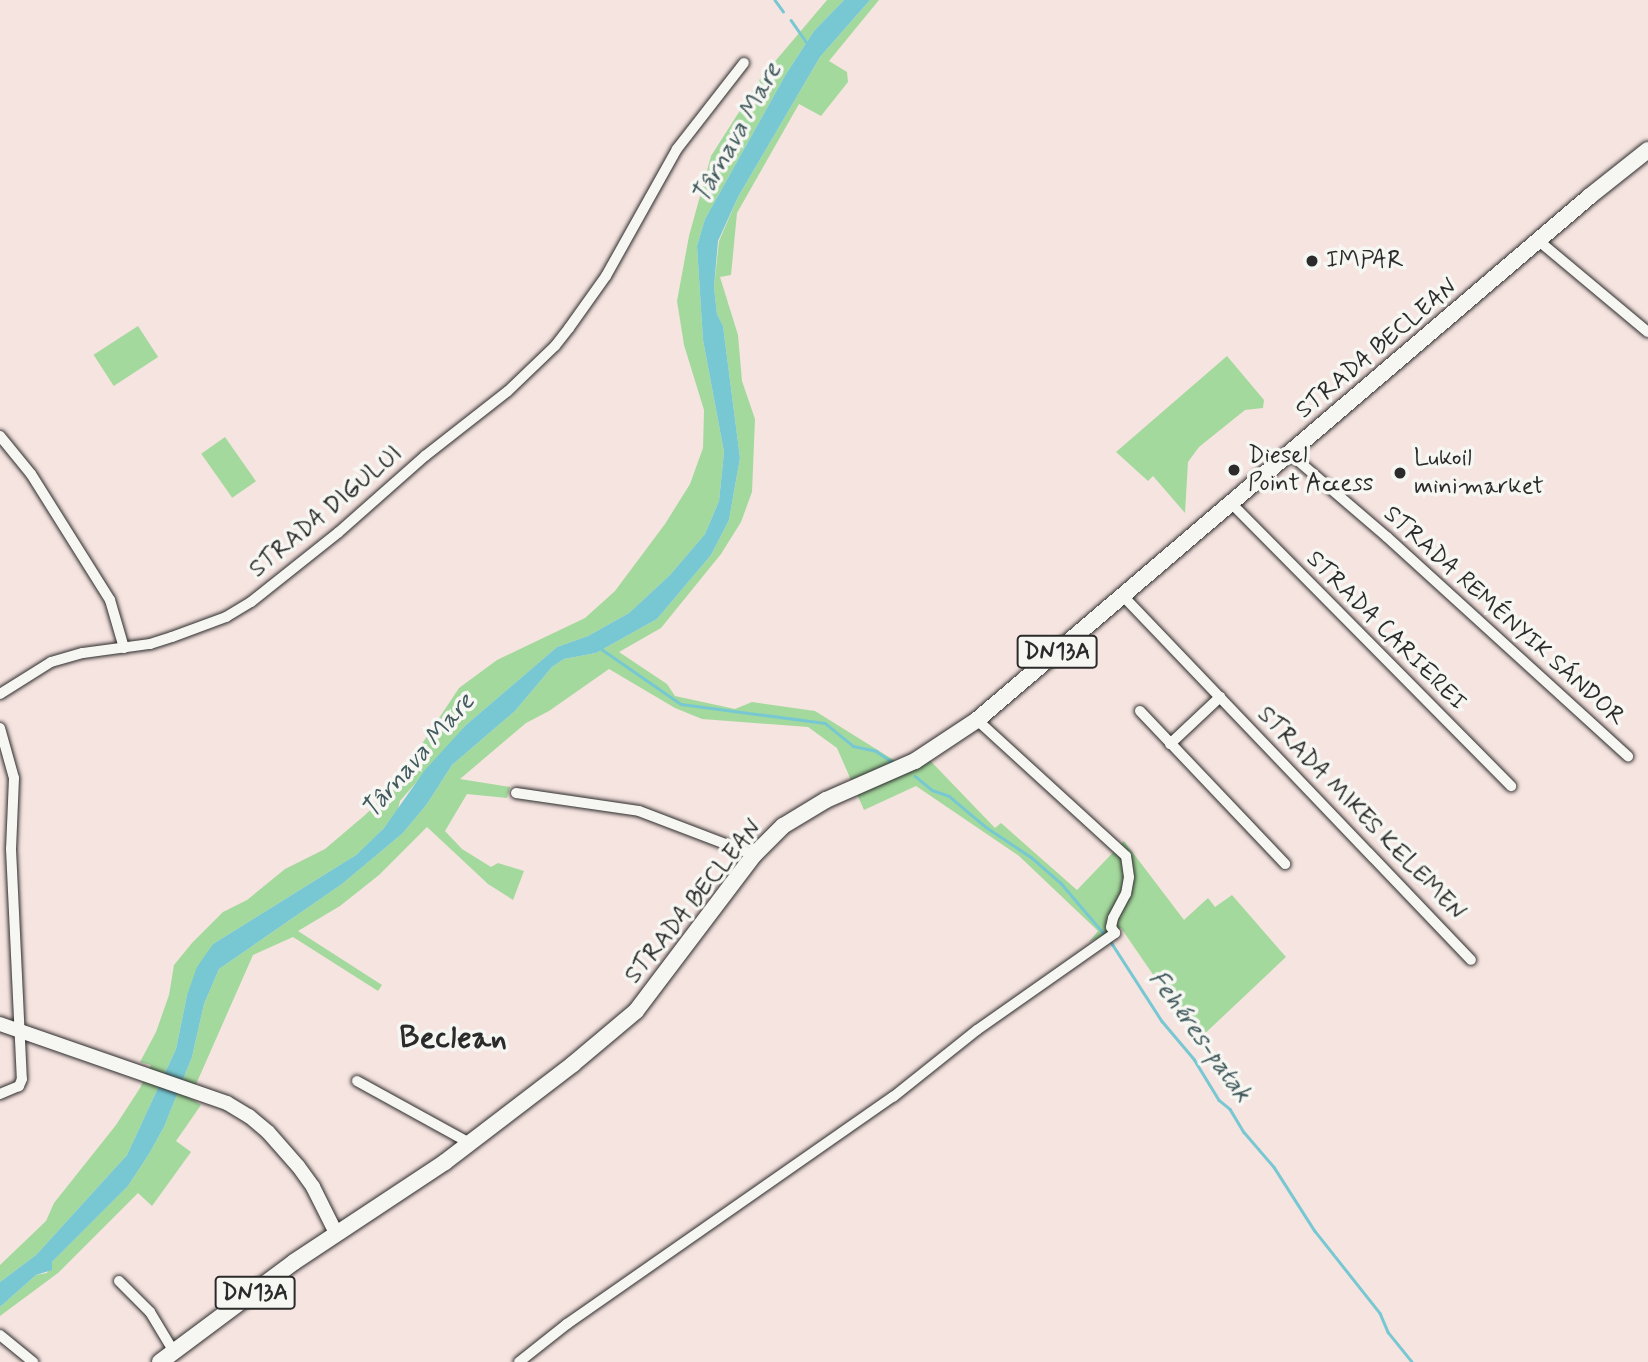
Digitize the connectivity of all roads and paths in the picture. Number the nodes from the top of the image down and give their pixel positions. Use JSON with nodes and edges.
{"nodes":[{"id":1,"x":744,"y":63,"type":"dead end"},
{"id":2,"x":1648,"y":150,"type":"edge"},
{"id":3,"x":1539,"y":242,"type":"junction"},
{"id":4,"x":1648,"y":332,"type":"edge"},
{"id":5,"x":0,"y":436,"type":"edge"},
{"id":6,"x":1289,"y":453,"type":"junction"},
{"id":7,"x":1232,"y":504,"type":"junction"},
{"id":8,"x":1124,"y":597,"type":"junction"},
{"id":9,"x":124,"y":648,"type":"junction"},
{"id":10,"x":0,"y":694,"type":"edge"},
{"id":11,"x":1220,"y":697,"type":"junction"},
{"id":12,"x":1140,"y":711,"type":"dead end"},
{"id":13,"x":977,"y":720,"type":"junction"},
{"id":14,"x":0,"y":729,"type":"edge"},
{"id":15,"x":1170,"y":744,"type":"junction"},
{"id":16,"x":1628,"y":756,"type":"dead end"},
{"id":17,"x":1511,"y":786,"type":"dead end"},
{"id":18,"x":516,"y":793,"type":"dead end"},
{"id":19,"x":754,"y":855,"type":"junction"},
{"id":20,"x":1285,"y":864,"type":"dead end"},
{"id":21,"x":1471,"y":960,"type":"dead end"},
{"id":22,"x":0,"y":1024,"type":"edge"},
{"id":23,"x":22,"y":1034,"type":"junction"},
{"id":24,"x":357,"y":1081,"type":"dead end"},
{"id":25,"x":0,"y":1094,"type":"edge"},
{"id":26,"x":470,"y":1143,"type":"junction"},
{"id":27,"x":335,"y":1233,"type":"junction"},
{"id":28,"x":119,"y":1281,"type":"dead end"},
{"id":29,"x":0,"y":1335,"type":"edge"},
{"id":30,"x":167,"y":1357,"type":"edge"},
{"id":31,"x":33,"y":1362,"type":"edge"},
{"id":32,"x":519,"y":1362,"type":"edge"}],
"edges":[{"from":1,"to":9,"type":"street","name":"STRADA DIGULUI"},
{"from":2,"to":3,"type":"main road","name":"STRADA BECLEAN","number":"DN13A"},
{"from":3,"to":4,"type":"street"},
{"from":3,"to":6,"type":"main road","name":"STRADA BECLEAN","number":"DN13A"},
{"from":5,"to":9,"type":"street"},
{"from":6,"to":7,"type":"main road","name":"STRADA BECLEAN","number":"DN13A"},
{"from":6,"to":16,"type":"street","name":"STRADA REMÉNYIK SÁNDOR"},
{"from":7,"to":8,"type":"main road","name":"STRADA BECLEAN","number":"DN13A"},
{"from":7,"to":17,"type":"street","name":"STRADA CARIEREI"},
{"from":8,"to":11,"type":"street","name":"STRADA MIKES KELEMEN"},
{"from":8,"to":13,"type":"main road","name":"STRADA BECLEAN","number":"DN13A"},
{"from":9,"to":10,"type":"street","name":"STRADA DIGULUI"},
{"from":11,"to":15,"type":"street","name":"STRADA MIKES KELEMEN"},
{"from":11,"to":21,"type":"street","name":"STRADA MIKES KELEMEN"},
{"from":12,"to":15,"type":"street"},
{"from":13,"to":19,"type":"main road","name":"STRADA BECLEAN","number":"DN13A"},
{"from":13,"to":32,"type":"street"},
{"from":14,"to":23,"type":"street"},
{"from":15,"to":20,"type":"street"},
{"from":18,"to":19,"type":"street"},
{"from":19,"to":26,"type":"main road","name":"STRADA BECLEAN","number":"DN13A"},
{"from":22,"to":23,"type":"main road"},
{"from":23,"to":25,"type":"street"},
{"from":23,"to":27,"type":"main road"},
{"from":24,"to":26,"type":"street"},
{"from":26,"to":27,"type":"main road","name":"STRADA BECLEAN","number":"DN13A"},
{"from":27,"to":30,"type":"main road","name":"STRADA BECLEAN","number":"DN13A"},
{"from":28,"to":30,"type":"street"},
{"from":29,"to":31,"type":"street"}]}
